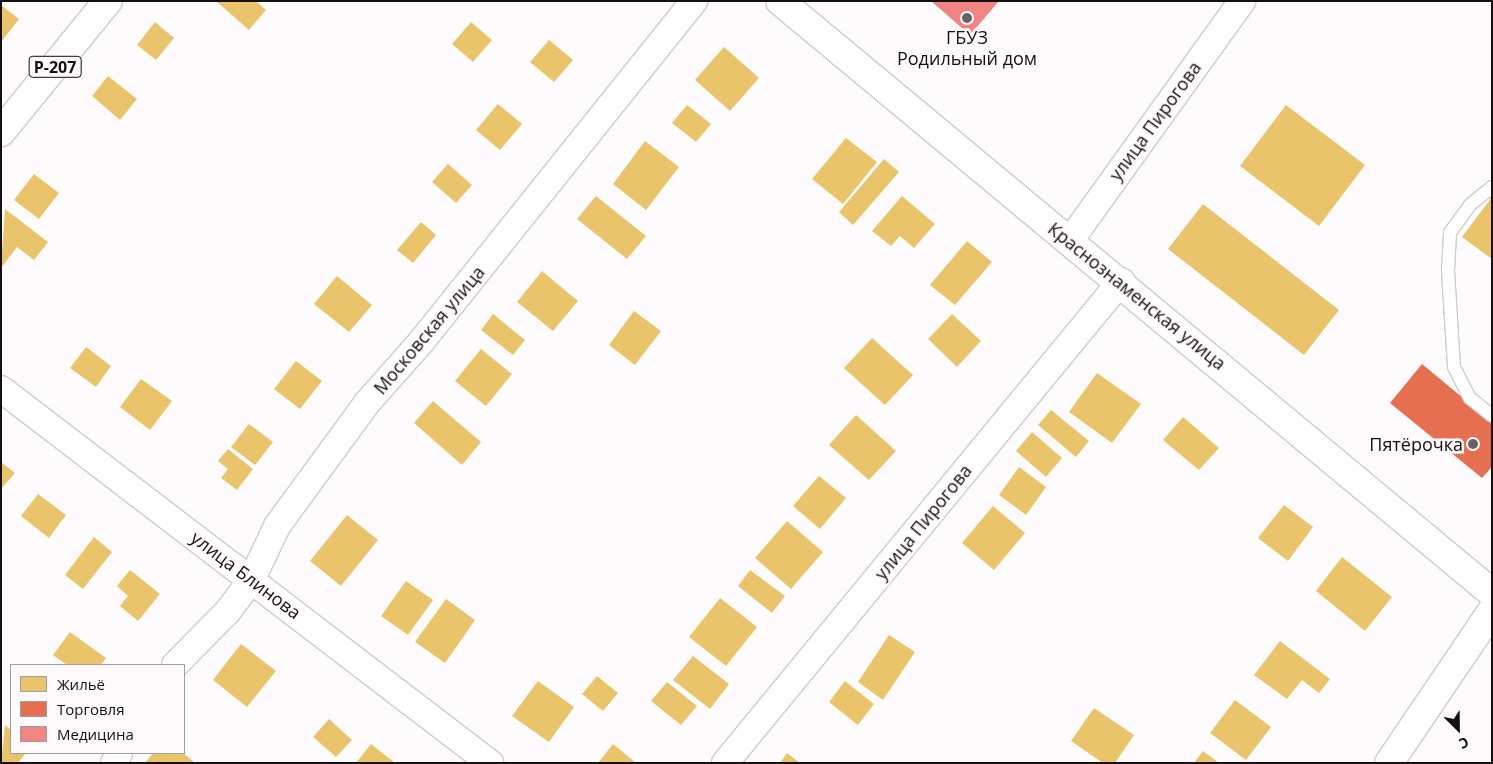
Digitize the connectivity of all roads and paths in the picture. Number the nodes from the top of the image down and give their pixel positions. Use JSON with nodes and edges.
{"nodes":[{"id":1,"x":108,"y":1,"type":"edge"},
{"id":2,"x":694,"y":1,"type":"edge"},
{"id":3,"x":780,"y":1,"type":"edge"},
{"id":4,"x":1242,"y":1,"type":"edge"},
{"id":5,"x":1,"y":132,"type":"edge"},
{"id":6,"x":1492,"y":187,"type":"edge"},
{"id":7,"x":1069,"y":242,"type":"junction"},
{"id":8,"x":1122,"y":281,"type":"junction"},
{"id":9,"x":1,"y":389,"type":"edge"},
{"id":10,"x":1492,"y":416,"type":"edge"},
{"id":11,"x":252,"y":579,"type":"junction"},
{"id":12,"x":1492,"y":593,"type":"edge"},
{"id":13,"x":1492,"y":611,"type":"edge"},
{"id":14,"x":176,"y":664,"type":"edge"},
{"id":15,"x":490,"y":763,"type":"edge"},
{"id":16,"x":725,"y":763,"type":"edge"},
{"id":17,"x":1388,"y":763,"type":"edge"}],
"edges":[{"from":1,"to":5,"type":"street","number":"Р-207"},
{"from":2,"to":11,"type":"street","name":"Московская улица"},
{"from":3,"to":7,"type":"street","name":"Краснознаменская улица"},
{"from":4,"to":7,"type":"street","name":"улица Пирогова"},
{"from":6,"to":10,"type":"lane"},
{"from":7,"to":8,"type":"street","name":"Краснознаменская улица"},
{"from":8,"to":12,"type":"street","name":"Краснознаменская улица"},
{"from":8,"to":16,"type":"street","name":"улица Пирогова"},
{"from":9,"to":11,"type":"street","name":"улица Блинова"},
{"from":11,"to":14,"type":"street","name":"Московская улица"},
{"from":11,"to":15,"type":"street","name":"улица Блинова"},
{"from":13,"to":17,"type":"street"}]}
